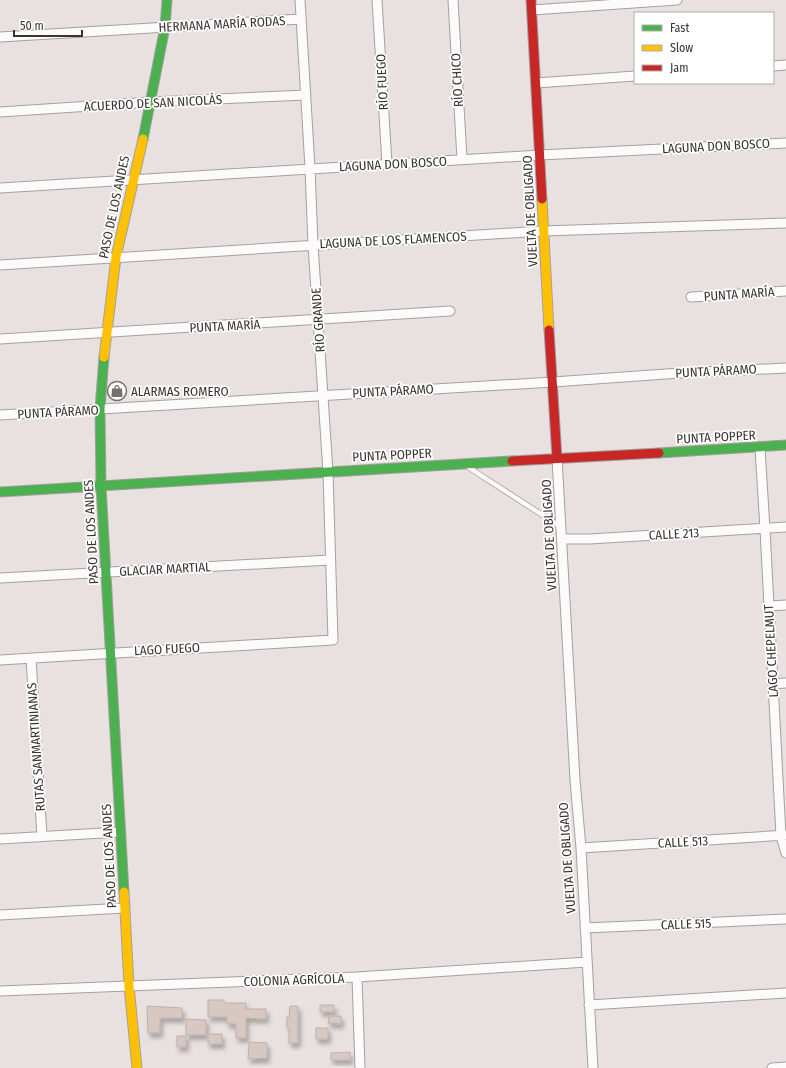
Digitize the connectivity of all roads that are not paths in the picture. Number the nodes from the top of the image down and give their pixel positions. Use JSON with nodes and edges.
{"nodes":[{"id":1,"x":167,"y":0,"type":"edge"},
{"id":2,"x":300,"y":0,"type":"edge"},
{"id":3,"x":377,"y":0,"type":"edge"},
{"id":4,"x":453,"y":0,"type":"edge"},
{"id":5,"x":531,"y":0,"type":"edge"},
{"id":6,"x":677,"y":0,"type":"edge"},
{"id":7,"x":532,"y":10,"type":"junction"},
{"id":8,"x":301,"y":19,"type":"junction"},
{"id":9,"x":165,"y":27,"type":"junction"},
{"id":10,"x":0,"y":36,"type":"edge"},
{"id":11,"x":786,"y":65,"type":"edge"},
{"id":12,"x":774,"y":66,"type":"edge"},
{"id":13,"x":634,"y":76,"type":"edge"},
{"id":14,"x":536,"y":83,"type":"junction"},
{"id":15,"x":306,"y":95,"type":"junction"},
{"id":16,"x":151,"y":102,"type":"junction"},
{"id":17,"x":0,"y":112,"type":"edge"},
{"id":18,"x":786,"y":143,"type":"edge"},
{"id":19,"x":540,"y":155,"type":"junction"},
{"id":20,"x":462,"y":159,"type":"junction"},
{"id":21,"x":387,"y":164,"type":"junction"},
{"id":22,"x":310,"y":168,"type":"junction"},
{"id":23,"x":133,"y":180,"type":"junction"},
{"id":24,"x":0,"y":188,"type":"edge"},
{"id":25,"x":786,"y":223,"type":"edge"},
{"id":26,"x":543,"y":231,"type":"junction"},
{"id":27,"x":313,"y":244,"type":"junction"},
{"id":28,"x":116,"y":257,"type":"junction"},
{"id":29,"x":0,"y":265,"type":"edge"},
{"id":30,"x":786,"y":291,"type":"edge"},
{"id":31,"x":691,"y":297,"type":"dead end"},
{"id":32,"x":450,"y":312,"type":"dead end"},
{"id":33,"x":318,"y":320,"type":"junction"},
{"id":34,"x":106,"y":333,"type":"junction"},
{"id":35,"x":0,"y":339,"type":"edge"},
{"id":36,"x":786,"y":368,"type":"edge"},
{"id":37,"x":553,"y":382,"type":"junction"},
{"id":38,"x":322,"y":396,"type":"junction"},
{"id":39,"x":100,"y":409,"type":"junction"},
{"id":40,"x":0,"y":415,"type":"edge"},
{"id":41,"x":786,"y":445,"type":"edge"},
{"id":42,"x":760,"y":448,"type":"junction"},
{"id":43,"x":557,"y":458,"type":"junction"},
{"id":44,"x":463,"y":464,"type":"junction"},
{"id":45,"x":328,"y":472,"type":"junction"},
{"id":46,"x":101,"y":486,"type":"junction"},
{"id":47,"x":0,"y":492,"type":"edge"},
{"id":48,"x":562,"y":528,"type":"junction"},
{"id":49,"x":765,"y":528,"type":"junction"},
{"id":50,"x":786,"y":528,"type":"edge"},
{"id":51,"x":562,"y":539,"type":"junction"},
{"id":52,"x":330,"y":560,"type":"junction"},
{"id":53,"x":105,"y":573,"type":"junction"},
{"id":54,"x":0,"y":578,"type":"edge"},
{"id":55,"x":786,"y":605,"type":"edge"},
{"id":56,"x":769,"y":606,"type":"junction"},
{"id":57,"x":333,"y":640,"type":"joint"},
{"id":58,"x":111,"y":652,"type":"junction"},
{"id":59,"x":30,"y":658,"type":"junction"},
{"id":60,"x":0,"y":660,"type":"edge"},
{"id":61,"x":786,"y":683,"type":"edge"},
{"id":62,"x":773,"y":684,"type":"junction"},
{"id":63,"x":781,"y":761,"type":"edge"},
{"id":64,"x":120,"y":832,"type":"junction"},
{"id":65,"x":42,"y":836,"type":"junction"},
{"id":66,"x":783,"y":836,"type":"edge"},
{"id":67,"x":0,"y":839,"type":"edge"},
{"id":68,"x":581,"y":848,"type":"junction"},
{"id":69,"x":786,"y":853,"type":"edge"},
{"id":70,"x":124,"y":908,"type":"junction"},
{"id":71,"x":0,"y":915,"type":"edge"},
{"id":72,"x":786,"y":919,"type":"edge"},
{"id":73,"x":585,"y":928,"type":"junction"},
{"id":74,"x":587,"y":962,"type":"junction"},
{"id":75,"x":357,"y":977,"type":"junction"},
{"id":76,"x":129,"y":986,"type":"junction"},
{"id":77,"x":0,"y":991,"type":"edge"},
{"id":78,"x":786,"y":993,"type":"edge"},
{"id":79,"x":589,"y":1005,"type":"junction"},
{"id":80,"x":786,"y":1067,"type":"edge"},
{"id":81,"x":137,"y":1068,"type":"edge"},
{"id":82,"x":360,"y":1068,"type":"edge"},
{"id":83,"x":592,"y":1068,"type":"edge"},
{"id":84,"x":772,"y":1068,"type":"edge"}],
"edges":[{"from":1,"to":9,"type":"street","name":"PASO DE LOS ANDES"},
{"from":2,"to":8,"type":"street","name":"RÍO GRANDE"},
{"from":3,"to":21,"type":"street","name":"RÍO FUEGO"},
{"from":4,"to":20,"type":"street","name":"RÍO CHICO"},
{"from":5,"to":7,"type":"street","name":"VUELTA DE OBLIGADO"},
{"from":6,"to":7,"type":"street"},
{"from":7,"to":14,"type":"street","name":"VUELTA DE OBLIGADO"},
{"from":8,"to":9,"type":"street","name":"HERMANA MARÍA RODAS"},
{"from":8,"to":15,"type":"street","name":"RÍO GRANDE"},
{"from":9,"to":10,"type":"street","name":"HERMANA MARÍA RODAS"},
{"from":9,"to":16,"type":"street","name":"PASO DE LOS ANDES"},
{"from":11,"to":12,"type":"street"},
{"from":13,"to":14,"type":"street"},
{"from":14,"to":19,"type":"street","name":"VUELTA DE OBLIGADO"},
{"from":15,"to":16,"type":"street","name":"ACUERDO DE SAN NICOLÁS"},
{"from":15,"to":22,"type":"street","name":"RÍO GRANDE"},
{"from":16,"to":17,"type":"street","name":"ACUERDO DE SAN NICOLÁS"},
{"from":16,"to":23,"type":"street","name":"PASO DE LOS ANDES"},
{"from":18,"to":19,"type":"street","name":"LAGUNA DON BOSCO"},
{"from":19,"to":20,"type":"street","name":"LAGUNA DON BOSCO"},
{"from":19,"to":26,"type":"street","name":"VUELTA DE OBLIGADO"},
{"from":20,"to":21,"type":"street","name":"LAGUNA DON BOSCO"},
{"from":21,"to":22,"type":"street","name":"LAGUNA DON BOSCO"},
{"from":22,"to":23,"type":"street","name":"LAGUNA DON BOSCO"},
{"from":22,"to":27,"type":"street","name":"RÍO GRANDE"},
{"from":23,"to":24,"type":"street","name":"LAGUNA DON BOSCO"},
{"from":23,"to":28,"type":"street","name":"PASO DE LOS ANDES"},
{"from":25,"to":26,"type":"street","name":"LAGUNA DE LOS FLAMENCOS"},
{"from":26,"to":27,"type":"street","name":"LAGUNA DE LOS FLAMENCOS"},
{"from":26,"to":37,"type":"street","name":"VUELTA DE OBLIGADO"},
{"from":27,"to":28,"type":"street","name":"LAGUNA DE LOS FLAMENCOS"},
{"from":27,"to":33,"type":"street","name":"RÍO GRANDE"},
{"from":28,"to":29,"type":"street","name":"LAGUNA DE LOS FLAMENCOS"},
{"from":28,"to":34,"type":"street","name":"PASO DE LOS ANDES"},
{"from":30,"to":31,"type":"street","name":"PUNTA MARÍA"},
{"from":32,"to":33,"type":"street","name":"PUNTA MARÍA"},
{"from":33,"to":34,"type":"street","name":"PUNTA MARÍA"},
{"from":33,"to":38,"type":"street","name":"RÍO GRANDE"},
{"from":34,"to":35,"type":"street","name":"PUNTA MARÍA"},
{"from":34,"to":39,"type":"street","name":"PASO DE LOS ANDES"},
{"from":36,"to":37,"type":"street","name":"PUNTA PÁRAMO"},
{"from":37,"to":38,"type":"street","name":"PUNTA PÁRAMO"},
{"from":37,"to":43,"type":"street","name":"VUELTA DE OBLIGADO"},
{"from":38,"to":39,"type":"street","name":"PUNTA PÁRAMO"},
{"from":38,"to":45,"type":"street","name":"RÍO GRANDE"},
{"from":39,"to":40,"type":"street","name":"PUNTA PÁRAMO"},
{"from":39,"to":46,"type":"street","name":"PASO DE LOS ANDES"},
{"from":41,"to":42,"type":"street","name":"PUNTA POPPER"},
{"from":42,"to":43,"type":"street","name":"PUNTA POPPER"},
{"from":42,"to":49,"type":"street","name":"LAGO CHEPELMUT"},
{"from":43,"to":44,"type":"street","name":"PUNTA POPPER"},
{"from":43,"to":48,"type":"street","name":"VUELTA DE OBLIGADO"},
{"from":44,"to":45,"type":"street","name":"PUNTA POPPER"},
{"from":44,"to":48,"type":"lane"},
{"from":45,"to":46,"type":"street","name":"PUNTA POPPER"},
{"from":45,"to":52,"type":"street","name":"RÍO GRANDE"},
{"from":46,"to":47,"type":"street","name":"PUNTA POPPER"},
{"from":46,"to":53,"type":"street","name":"PASO DE LOS ANDES"},
{"from":48,"to":51,"type":"street","name":"VUELTA DE OBLIGADO"},
{"from":49,"to":50,"type":"street","name":"CALLE 213"},
{"from":49,"to":51,"type":"street","name":"CALLE 213"},
{"from":49,"to":56,"type":"street","name":"LAGO CHEPELMUT"},
{"from":51,"to":68,"type":"street","name":"VUELTA DE OBLIGADO"},
{"from":52,"to":53,"type":"street","name":"GLACIAR MARTIAL"},
{"from":52,"to":57,"type":"street","name":"RÍO GRANDE"},
{"from":53,"to":54,"type":"street","name":"GLACIAR MARTIAL"},
{"from":53,"to":58,"type":"street","name":"PASO DE LOS ANDES"},
{"from":55,"to":56,"type":"street"},
{"from":56,"to":62,"type":"street","name":"LAGO CHEPELMUT"},
{"from":57,"to":58,"type":"street","name":"LAGO FUEGO"},
{"from":58,"to":59,"type":"street","name":"LAGO FUEGO"},
{"from":58,"to":64,"type":"street","name":"PASO DE LOS ANDES"},
{"from":59,"to":60,"type":"street","name":"LAGO FUEGO"},
{"from":59,"to":65,"type":"street","name":"RUTAS SANMARTINIANAS"},
{"from":61,"to":62,"type":"street"},
{"from":62,"to":63,"type":"street","name":"LAGO CHEPELMUT"},
{"from":63,"to":66,"type":"street","name":"LAGO CHEPELMUT"},
{"from":64,"to":65,"type":"street"},
{"from":64,"to":70,"type":"street","name":"PASO DE LOS ANDES"},
{"from":65,"to":67,"type":"street"},
{"from":66,"to":68,"type":"street","name":"CALLE 513"},
{"from":66,"to":69,"type":"street","name":"LAGO CHEPELMUT"},
{"from":68,"to":73,"type":"street","name":"VUELTA DE OBLIGADO"},
{"from":70,"to":71,"type":"street"},
{"from":70,"to":76,"type":"street","name":"PASO DE LOS ANDES"},
{"from":72,"to":73,"type":"street","name":"CALLE 515"},
{"from":73,"to":74,"type":"street","name":"VUELTA DE OBLIGADO"},
{"from":74,"to":75,"type":"street","name":"COLONIA AGRÍCOLA"},
{"from":74,"to":79,"type":"street","name":"VUELTA DE OBLIGADO"},
{"from":75,"to":76,"type":"street","name":"COLONIA AGRÍCOLA"},
{"from":75,"to":82,"type":"street"},
{"from":76,"to":77,"type":"street","name":"COLONIA AGRÍCOLA"},
{"from":76,"to":81,"type":"street","name":"PASO DE LOS ANDES"},
{"from":78,"to":79,"type":"street"},
{"from":79,"to":83,"type":"street","name":"VUELTA DE OBLIGADO"},
{"from":80,"to":84,"type":"street"}]}
